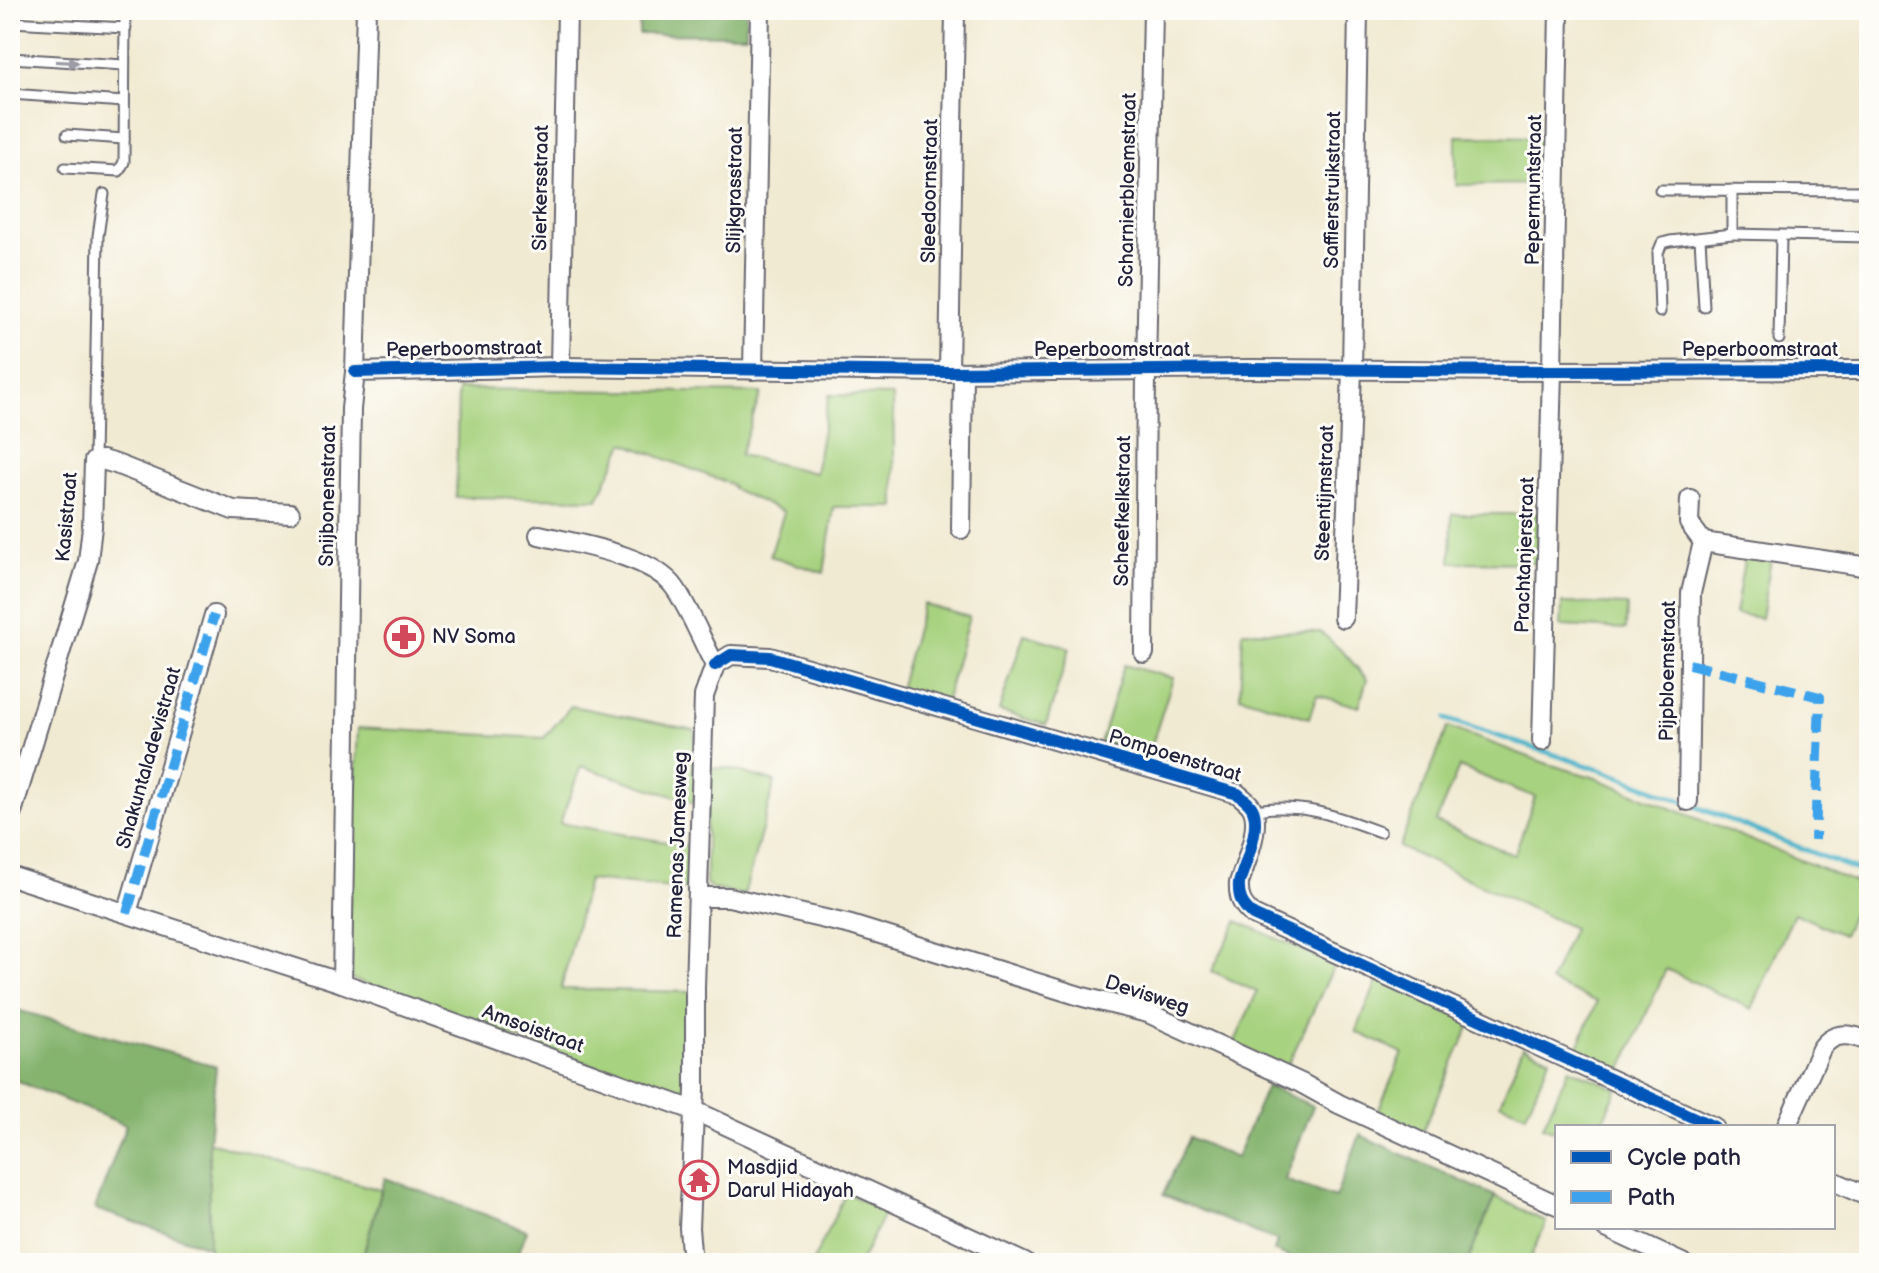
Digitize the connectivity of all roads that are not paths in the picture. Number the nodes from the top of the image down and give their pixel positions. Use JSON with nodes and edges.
{"nodes":[{"id":1,"x":125,"y":10,"type":"edge"},
{"id":2,"x":366,"y":10,"type":"edge"},
{"id":3,"x":567,"y":10,"type":"edge"},
{"id":4,"x":760,"y":10,"type":"edge"},
{"id":5,"x":955,"y":10,"type":"edge"},
{"id":6,"x":1153,"y":10,"type":"edge"},
{"id":7,"x":1358,"y":10,"type":"edge"},
{"id":8,"x":1559,"y":10,"type":"edge"},
{"id":9,"x":1865,"y":10,"type":"edge"},
{"id":10,"x":10,"y":22,"type":"edge"},
{"id":11,"x":126,"y":28,"type":"junction"},
{"id":12,"x":1869,"y":33,"type":"edge"},
{"id":13,"x":10,"y":58,"type":"edge"},
{"id":14,"x":124,"y":65,"type":"junction"},
{"id":15,"x":10,"y":94,"type":"edge"},
{"id":16,"x":124,"y":102,"type":"junction"},
{"id":17,"x":67,"y":135,"type":"dead end"},
{"id":18,"x":124,"y":139,"type":"junction"},
{"id":19,"x":65,"y":168,"type":"dead end"},
{"id":20,"x":1660,"y":190,"type":"dead end"},
{"id":21,"x":1732,"y":190,"type":"junction"},
{"id":22,"x":1869,"y":191,"type":"edge"},
{"id":23,"x":104,"y":194,"type":"dead end"},
{"id":24,"x":1732,"y":234,"type":"junction"},
{"id":25,"x":1781,"y":236,"type":"junction"},
{"id":26,"x":1869,"y":237,"type":"edge"},
{"id":27,"x":1700,"y":238,"type":"junction"},
{"id":28,"x":1704,"y":307,"type":"dead end"},
{"id":29,"x":1660,"y":312,"type":"dead end"},
{"id":30,"x":1779,"y":339,"type":"dead end"},
{"id":31,"x":560,"y":367,"type":"junction"},
{"id":32,"x":753,"y":370,"type":"junction"},
{"id":33,"x":1146,"y":370,"type":"junction"},
{"id":34,"x":1352,"y":370,"type":"junction"},
{"id":35,"x":1869,"y":370,"type":"edge"},
{"id":36,"x":1552,"y":371,"type":"junction"},
{"id":37,"x":355,"y":372,"type":"junction"},
{"id":38,"x":956,"y":372,"type":"junction"},
{"id":39,"x":94,"y":461,"type":"junction"},
{"id":40,"x":1690,"y":499,"type":"dead end"},
{"id":41,"x":290,"y":513,"type":"dead end"},
{"id":42,"x":961,"y":529,"type":"dead end"},
{"id":43,"x":539,"y":535,"type":"dead end"},
{"id":44,"x":1703,"y":542,"type":"junction"},
{"id":45,"x":1869,"y":567,"type":"edge"},
{"id":46,"x":214,"y":615,"type":"dead end"},
{"id":47,"x":1343,"y":618,"type":"dead end"},
{"id":48,"x":1144,"y":653,"type":"dead end"},
{"id":49,"x":715,"y":665,"type":"junction"},
{"id":50,"x":1542,"y":741,"type":"dead end"},
{"id":51,"x":1688,"y":801,"type":"dead end"},
{"id":52,"x":1254,"y":810,"type":"junction"},
{"id":53,"x":10,"y":819,"type":"edge"},
{"id":54,"x":1380,"y":832,"type":"dead end"},
{"id":55,"x":10,"y":876,"type":"edge"},
{"id":56,"x":699,"y":897,"type":"junction"},
{"id":57,"x":127,"y":913,"type":"junction"},
{"id":58,"x":342,"y":983,"type":"junction"},
{"id":59,"x":1869,"y":1042,"type":"edge"},
{"id":60,"x":693,"y":1110,"type":"junction"},
{"id":61,"x":1710,"y":1125,"type":"edge"},
{"id":62,"x":1787,"y":1125,"type":"edge"},
{"id":63,"x":1835,"y":1182,"type":"edge"},
{"id":64,"x":1869,"y":1197,"type":"edge"},
{"id":65,"x":1555,"y":1204,"type":"edge"},
{"id":66,"x":1608,"y":1229,"type":"edge"},
{"id":67,"x":692,"y":1263,"type":"edge"},
{"id":68,"x":1025,"y":1263,"type":"edge"},
{"id":69,"x":1682,"y":1263,"type":"edge"}],
"edges":[{"from":1,"to":11,"type":"lane"},
{"from":2,"to":37,"type":"street","name":"Snijbonenstraat"},
{"from":3,"to":31,"type":"street","name":"Sierkersstraat"},
{"from":4,"to":32,"type":"street","name":"Slijkgrasstraat"},
{"from":5,"to":38,"type":"street","name":"Sleedoornstraat"},
{"from":6,"to":33,"type":"street","name":"Scharnierbloemstraat"},
{"from":7,"to":34,"type":"street","name":"Saffierstruikstraat"},
{"from":8,"to":36,"type":"street","name":"Pepermuntstraat"},
{"from":9,"to":12,"type":"lane"},
{"from":10,"to":11,"type":"lane"},
{"from":11,"to":14,"type":"lane"},
{"from":13,"to":14,"type":"lane","one_way":true},
{"from":14,"to":16,"type":"lane"},
{"from":15,"to":16,"type":"lane"},
{"from":16,"to":18,"type":"lane"},
{"from":17,"to":18,"type":"lane"},
{"from":18,"to":19,"type":"lane"},
{"from":20,"to":21,"type":"lane"},
{"from":21,"to":22,"type":"lane"},
{"from":21,"to":24,"type":"lane"},
{"from":23,"to":39,"type":"lane"},
{"from":24,"to":25,"type":"lane"},
{"from":24,"to":27,"type":"lane"},
{"from":25,"to":26,"type":"lane"},
{"from":25,"to":30,"type":"lane"},
{"from":27,"to":28,"type":"lane"},
{"from":27,"to":29,"type":"lane"},
{"from":31,"to":32,"type":"street","name":"Peperboomstraat"},
{"from":31,"to":37,"type":"street","name":"Peperboomstraat"},
{"from":32,"to":38,"type":"street","name":"Peperboomstraat"},
{"from":33,"to":34,"type":"street","name":"Peperboomstraat"},
{"from":33,"to":38,"type":"street","name":"Peperboomstraat"},
{"from":33,"to":48,"type":"street","name":"Scheefkelkstraat"},
{"from":34,"to":36,"type":"street","name":"Peperboomstraat"},
{"from":34,"to":47,"type":"street","name":"Steentijmstraat"},
{"from":35,"to":36,"type":"street","name":"Peperboomstraat"},
{"from":36,"to":50,"type":"street","name":"Prachtanjerstraat"},
{"from":37,"to":58,"type":"street","name":"Snijbonenstraat"},
{"from":38,"to":42,"type":"street","name":"Sleedoornstraat"},
{"from":39,"to":41,"type":"street","name":"Kasistraat"},
{"from":39,"to":53,"type":"street","name":"Kasistraat"},
{"from":40,"to":44,"type":"street"},
{"from":43,"to":49,"type":"street"},
{"from":44,"to":45,"type":"street"},
{"from":44,"to":51,"type":"street","name":"Pijpbloemstraat"},
{"from":46,"to":57,"type":"street","name":"Shakuntaladevistraat"},
{"from":49,"to":52,"type":"street","name":"Pompoenstraat"},
{"from":49,"to":56,"type":"street","name":"Ramenas Jamesweg"},
{"from":52,"to":54,"type":"lane"},
{"from":52,"to":61,"type":"street","name":"Pompoenstraat"},
{"from":55,"to":57,"type":"street","name":"Amsoistraat"},
{"from":56,"to":60,"type":"street","name":"Ramenas Jamesweg"},
{"from":56,"to":65,"type":"street","name":"Devisweg"},
{"from":57,"to":58,"type":"street","name":"Amsoistraat"},
{"from":58,"to":60,"type":"street","name":"Amsoistraat"},
{"from":59,"to":62,"type":"street"},
{"from":60,"to":67,"type":"street","name":"Ramenas Jamesweg"},
{"from":60,"to":68,"type":"street","name":"Amsoistraat"},
{"from":63,"to":64,"type":"street"},
{"from":66,"to":69,"type":"street"}]}
